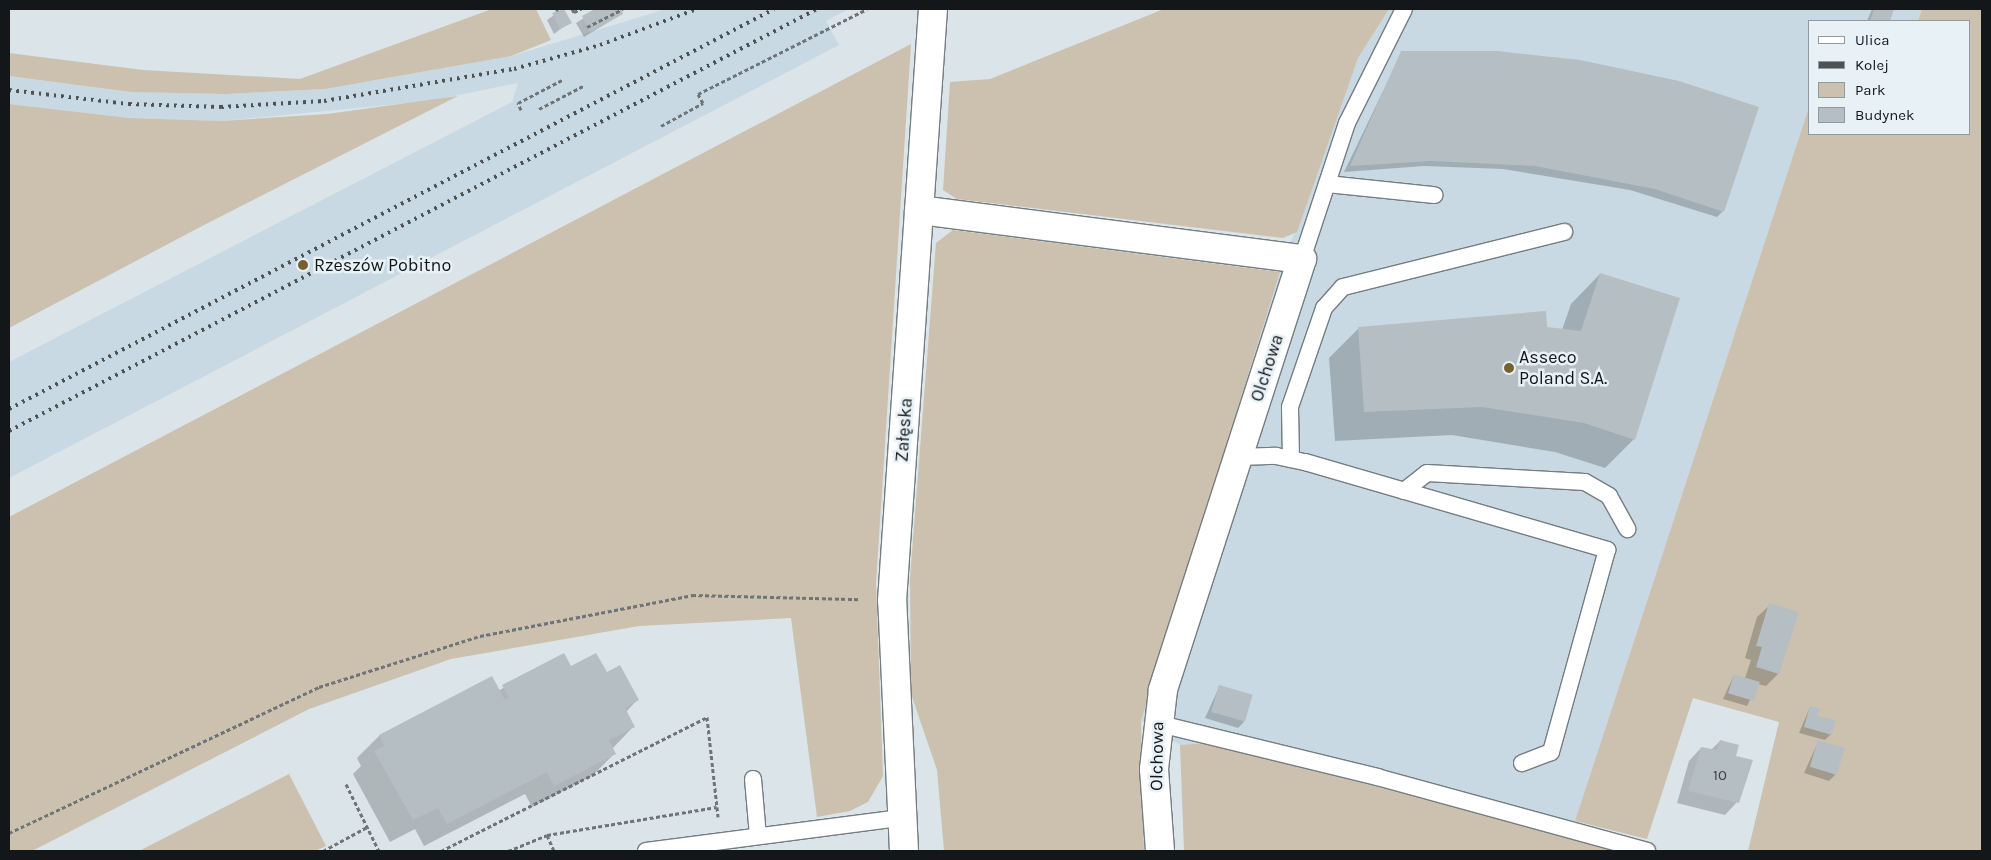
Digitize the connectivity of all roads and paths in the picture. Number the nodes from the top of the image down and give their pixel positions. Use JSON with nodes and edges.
{"nodes":[{"id":1,"x":572,"y":9,"type":"edge"},
{"id":2,"x":581,"y":9,"type":"edge"},
{"id":3,"x":622,"y":9,"type":"edge"},
{"id":4,"x":867,"y":9,"type":"edge"},
{"id":5,"x":933,"y":9,"type":"edge"},
{"id":6,"x":1404,"y":9,"type":"edge"},
{"id":7,"x":587,"y":27,"type":"dead end"},
{"id":8,"x":562,"y":80,"type":"dead end"},
{"id":9,"x":583,"y":86,"type":"dead end"},
{"id":10,"x":539,"y":109,"type":"dead end"},
{"id":11,"x":521,"y":110,"type":"dead end"},
{"id":12,"x":661,"y":126,"type":"dead end"},
{"id":13,"x":1327,"y":184,"type":"junction"},
{"id":14,"x":1434,"y":195,"type":"dead end"},
{"id":15,"x":919,"y":210,"type":"junction"},
{"id":16,"x":1564,"y":232,"type":"dead end"},
{"id":17,"x":1302,"y":259,"type":"junction"},
{"id":18,"x":1238,"y":457,"type":"junction"},
{"id":19,"x":1291,"y":459,"type":"junction"},
{"id":20,"x":1404,"y":491,"type":"junction"},
{"id":21,"x":1627,"y":529,"type":"dead end"},
{"id":22,"x":892,"y":600,"type":"junction"},
{"id":23,"x":1156,"y":723,"type":"junction"},
{"id":24,"x":1522,"y":763,"type":"dead end"},
{"id":25,"x":753,"y":779,"type":"dead end"},
{"id":26,"x":346,"y":784,"type":"dead end"},
{"id":27,"x":718,"y":807,"type":"junction"},
{"id":28,"x":901,"y":818,"type":"junction"},
{"id":29,"x":367,"y":827,"type":"junction"},
{"id":30,"x":9,"y":833,"type":"edge"},
{"id":31,"x":546,"y":835,"type":"junction"},
{"id":32,"x":758,"y":836,"type":"junction"},
{"id":33,"x":720,"y":840,"type":"junction"},
{"id":34,"x":329,"y":850,"type":"edge"},
{"id":35,"x":323,"y":851,"type":"edge"},
{"id":36,"x":379,"y":851,"type":"edge"},
{"id":37,"x":441,"y":851,"type":"edge"},
{"id":38,"x":508,"y":851,"type":"edge"},
{"id":39,"x":554,"y":851,"type":"edge"},
{"id":40,"x":646,"y":851,"type":"edge"},
{"id":41,"x":904,"y":851,"type":"edge"},
{"id":42,"x":1160,"y":851,"type":"edge"},
{"id":43,"x":1647,"y":851,"type":"edge"}],
"edges":[{"from":1,"to":2,"type":"path"},
{"from":3,"to":7,"type":"path"},
{"from":4,"to":12,"type":"path"},
{"from":5,"to":15,"type":"street","name":"Załęska"},
{"from":6,"to":13,"type":"lane"},
{"from":8,"to":11,"type":"path"},
{"from":9,"to":10,"type":"path"},
{"from":13,"to":14,"type":"lane"},
{"from":13,"to":17,"type":"lane"},
{"from":15,"to":17,"type":"street"},
{"from":15,"to":22,"type":"street","name":"Załęska"},
{"from":16,"to":19,"type":"lane"},
{"from":17,"to":18,"type":"street","name":"Olchowa"},
{"from":18,"to":19,"type":"lane"},
{"from":18,"to":23,"type":"street","name":"Olchowa"},
{"from":19,"to":20,"type":"lane"},
{"from":20,"to":21,"type":"lane"},
{"from":20,"to":24,"type":"lane"},
{"from":22,"to":28,"type":"street","name":"Załęska"},
{"from":22,"to":30,"type":"path"},
{"from":23,"to":42,"type":"street","name":"Olchowa"},
{"from":23,"to":43,"type":"lane"},
{"from":25,"to":32,"type":"lane"},
{"from":26,"to":29,"type":"path"},
{"from":27,"to":31,"type":"path"},
{"from":27,"to":33,"type":"path"},
{"from":27,"to":37,"type":"path"},
{"from":28,"to":32,"type":"lane"},
{"from":28,"to":41,"type":"street","name":"Załęska"},
{"from":29,"to":34,"type":"path"},
{"from":29,"to":36,"type":"path"},
{"from":31,"to":38,"type":"path"},
{"from":31,"to":39,"type":"path"},
{"from":32,"to":33,"type":"lane"},
{"from":33,"to":40,"type":"lane"},
{"from":34,"to":35,"type":"path"}]}
